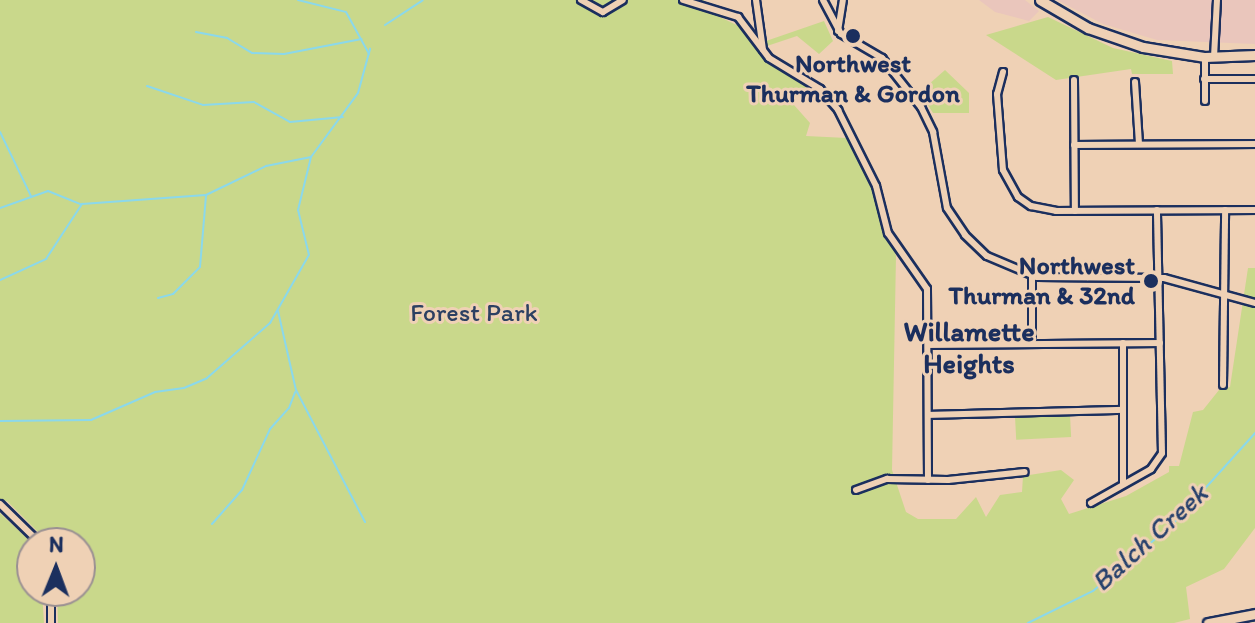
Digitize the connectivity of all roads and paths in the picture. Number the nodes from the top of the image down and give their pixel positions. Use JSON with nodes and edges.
{"nodes":[{"id":1,"x":581,"y":0,"type":"edge"},
{"id":2,"x":623,"y":0,"type":"edge"},
{"id":3,"x":683,"y":0,"type":"edge"},
{"id":4,"x":756,"y":0,"type":"edge"},
{"id":5,"x":823,"y":0,"type":"edge"},
{"id":6,"x":843,"y":0,"type":"edge"},
{"id":7,"x":1040,"y":0,"type":"edge"},
{"id":8,"x":1217,"y":0,"type":"edge"},
{"id":9,"x":838,"y":31,"type":"junction"},
{"id":10,"x":763,"y":50,"type":"junction"},
{"id":11,"x":1255,"y":55,"type":"edge"},
{"id":12,"x":1210,"y":57,"type":"junction"},
{"id":13,"x":1003,"y":72,"type":"dead end"},
{"id":14,"x":1204,"y":79,"type":"junction"},
{"id":15,"x":1255,"y":79,"type":"edge"},
{"id":16,"x":1074,"y":80,"type":"dead end"},
{"id":17,"x":1135,"y":82,"type":"dead end"},
{"id":18,"x":1205,"y":101,"type":"dead end"},
{"id":19,"x":1139,"y":144,"type":"junction"},
{"id":20,"x":1255,"y":144,"type":"edge"},
{"id":21,"x":1074,"y":145,"type":"junction"},
{"id":22,"x":1157,"y":210,"type":"junction"},
{"id":23,"x":1225,"y":210,"type":"junction"},
{"id":24,"x":1255,"y":210,"type":"edge"},
{"id":25,"x":1075,"y":211,"type":"junction"},
{"id":26,"x":1032,"y":275,"type":"junction"},
{"id":27,"x":1159,"y":277,"type":"junction"},
{"id":28,"x":1224,"y":294,"type":"junction"},
{"id":29,"x":1255,"y":303,"type":"edge"},
{"id":30,"x":1123,"y":343,"type":"junction"},
{"id":31,"x":1160,"y":343,"type":"junction"},
{"id":32,"x":1032,"y":344,"type":"junction"},
{"id":33,"x":928,"y":345,"type":"junction"},
{"id":34,"x":1223,"y":385,"type":"dead end"},
{"id":35,"x":1123,"y":410,"type":"junction"},
{"id":36,"x":929,"y":415,"type":"junction"},
{"id":37,"x":1025,"y":472,"type":"dead end"},
{"id":38,"x":928,"y":480,"type":"junction"},
{"id":39,"x":1123,"y":484,"type":"junction"},
{"id":40,"x":856,"y":490,"type":"dead end"},
{"id":41,"x":1091,"y":503,"type":"dead end"},
{"id":42,"x":0,"y":504,"type":"edge"},
{"id":43,"x":24,"y":527,"type":"edge"},
{"id":44,"x":1255,"y":614,"type":"edge"},
{"id":45,"x":1208,"y":623,"type":"edge"}],
"edges":[{"from":1,"to":2,"type":"street"},
{"from":3,"to":10,"type":"street"},
{"from":4,"to":10,"type":"street"},
{"from":5,"to":9,"type":"street"},
{"from":6,"to":9,"type":"street"},
{"from":7,"to":12,"type":"main road"},
{"from":8,"to":12,"type":"street"},
{"from":9,"to":26,"type":"street"},
{"from":10,"to":33,"type":"street"},
{"from":11,"to":12,"type":"main road"},
{"from":12,"to":14,"type":"street"},
{"from":13,"to":25,"type":"street"},
{"from":14,"to":15,"type":"street"},
{"from":14,"to":18,"type":"street"},
{"from":16,"to":21,"type":"street"},
{"from":17,"to":19,"type":"street"},
{"from":19,"to":20,"type":"street"},
{"from":19,"to":21,"type":"street"},
{"from":21,"to":25,"type":"street"},
{"from":22,"to":23,"type":"street"},
{"from":22,"to":25,"type":"street"},
{"from":22,"to":27,"type":"street"},
{"from":23,"to":24,"type":"street"},
{"from":23,"to":28,"type":"street"},
{"from":26,"to":27,"type":"street"},
{"from":26,"to":32,"type":"street"},
{"from":27,"to":28,"type":"street"},
{"from":27,"to":31,"type":"street"},
{"from":28,"to":29,"type":"street"},
{"from":28,"to":34,"type":"street"},
{"from":30,"to":31,"type":"street"},
{"from":30,"to":32,"type":"street"},
{"from":30,"to":35,"type":"street"},
{"from":31,"to":39,"type":"street"},
{"from":32,"to":33,"type":"street"},
{"from":33,"to":36,"type":"street"},
{"from":35,"to":36,"type":"street"},
{"from":35,"to":39,"type":"street"},
{"from":36,"to":38,"type":"street"},
{"from":37,"to":38,"type":"street"},
{"from":38,"to":40,"type":"street"},
{"from":39,"to":41,"type":"street"},
{"from":42,"to":43,"type":"street"},
{"from":44,"to":45,"type":"main road"}]}
